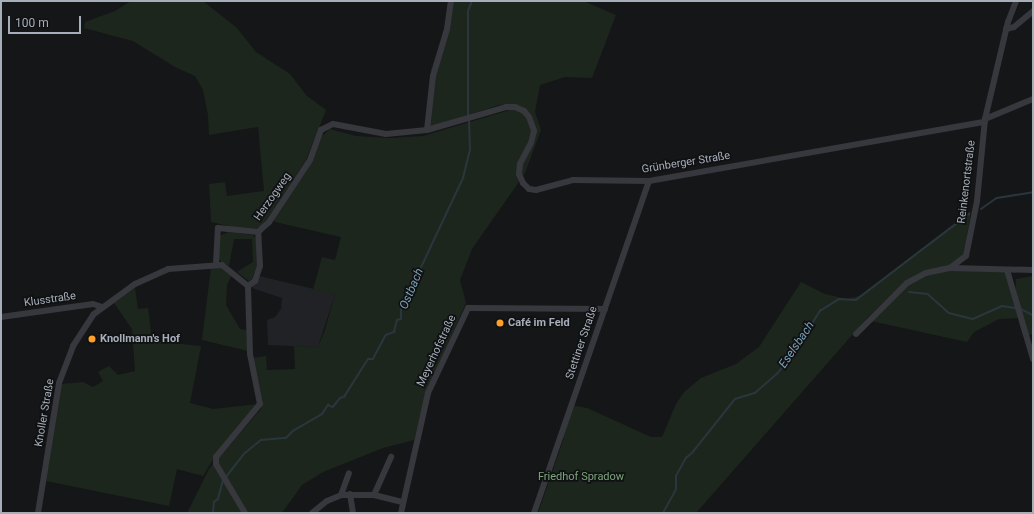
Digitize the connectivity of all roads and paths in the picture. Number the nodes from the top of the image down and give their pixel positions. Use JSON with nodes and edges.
{"nodes":[{"id":1,"x":451,"y":1,"type":"edge"},
{"id":2,"x":1016,"y":1,"type":"edge"},
{"id":3,"x":1033,"y":11,"type":"edge"},
{"id":4,"x":1006,"y":29,"type":"junction"},
{"id":5,"x":1033,"y":99,"type":"edge"},
{"id":6,"x":985,"y":120,"type":"junction"},
{"id":7,"x":427,"y":130,"type":"junction"},
{"id":8,"x":649,"y":181,"type":"junction"},
{"id":9,"x":258,"y":232,"type":"junction"},
{"id":10,"x":966,"y":256,"type":"junction"},
{"id":11,"x":216,"y":264,"type":"junction"},
{"id":12,"x":950,"y":268,"type":"junction"},
{"id":13,"x":972,"y":268,"type":"junction"},
{"id":14,"x":1007,"y":270,"type":"junction"},
{"id":15,"x":1033,"y":270,"type":"edge"},
{"id":16,"x":248,"y":286,"type":"junction"},
{"id":17,"x":102,"y":307,"type":"junction"},
{"id":18,"x":605,"y":309,"type":"junction"},
{"id":19,"x":1,"y":317,"type":"edge"},
{"id":20,"x":856,"y":334,"type":"dead end"},
{"id":21,"x":1033,"y":359,"type":"edge"},
{"id":22,"x":391,"y":457,"type":"dead end"},
{"id":23,"x":349,"y":473,"type":"dead end"},
{"id":24,"x":350,"y":494,"type":"junction"},
{"id":25,"x":341,"y":495,"type":"junction"},
{"id":26,"x":374,"y":495,"type":"junction"},
{"id":27,"x":403,"y":502,"type":"junction"},
{"id":28,"x":315,"y":512,"type":"edge"},
{"id":29,"x":38,"y":513,"type":"edge"},
{"id":30,"x":245,"y":513,"type":"edge"},
{"id":31,"x":353,"y":513,"type":"edge"},
{"id":32,"x":401,"y":513,"type":"edge"},
{"id":33,"x":534,"y":513,"type":"edge"}],
"edges":[{"from":1,"to":7,"type":"street"},
{"from":2,"to":4,"type":"street","name":"Reinkenortstraße"},
{"from":3,"to":4,"type":"street"},
{"from":4,"to":6,"type":"street","name":"Reinkenortstraße"},
{"from":5,"to":6,"type":"street","name":"Grünberger Straße"},
{"from":6,"to":8,"type":"street","name":"Grünberger Straße"},
{"from":6,"to":10,"type":"street","name":"Reinkenortstraße"},
{"from":7,"to":8,"type":"street","name":"Grünberger Straße"},
{"from":7,"to":9,"type":"street","name":"Herzogweg"},
{"from":8,"to":18,"type":"street","name":"Stettiner Straße"},
{"from":9,"to":11,"type":"street"},
{"from":9,"to":16,"type":"street","name":"Herzogweg"},
{"from":10,"to":12,"type":"street"},
{"from":10,"to":13,"type":"street"},
{"from":11,"to":16,"type":"street"},
{"from":11,"to":17,"type":"street","name":"Knoller Straße"},
{"from":12,"to":13,"type":"street"},
{"from":12,"to":20,"type":"street"},
{"from":13,"to":14,"type":"street"},
{"from":14,"to":15,"type":"street"},
{"from":14,"to":21,"type":"street"},
{"from":16,"to":30,"type":"street"},
{"from":17,"to":19,"type":"street","name":"Klusstraße"},
{"from":17,"to":29,"type":"street","name":"Knoller Straße"},
{"from":18,"to":27,"type":"street","name":"Meyerhofstraße"},
{"from":18,"to":33,"type":"street","name":"Stettiner Straße"},
{"from":22,"to":26,"type":"street"},
{"from":23,"to":25,"type":"street"},
{"from":24,"to":25,"type":"street"},
{"from":24,"to":26,"type":"street"},
{"from":24,"to":31,"type":"street"},
{"from":25,"to":28,"type":"street"},
{"from":26,"to":27,"type":"street"},
{"from":27,"to":32,"type":"street","name":"Meyerhofstraße"}]}
